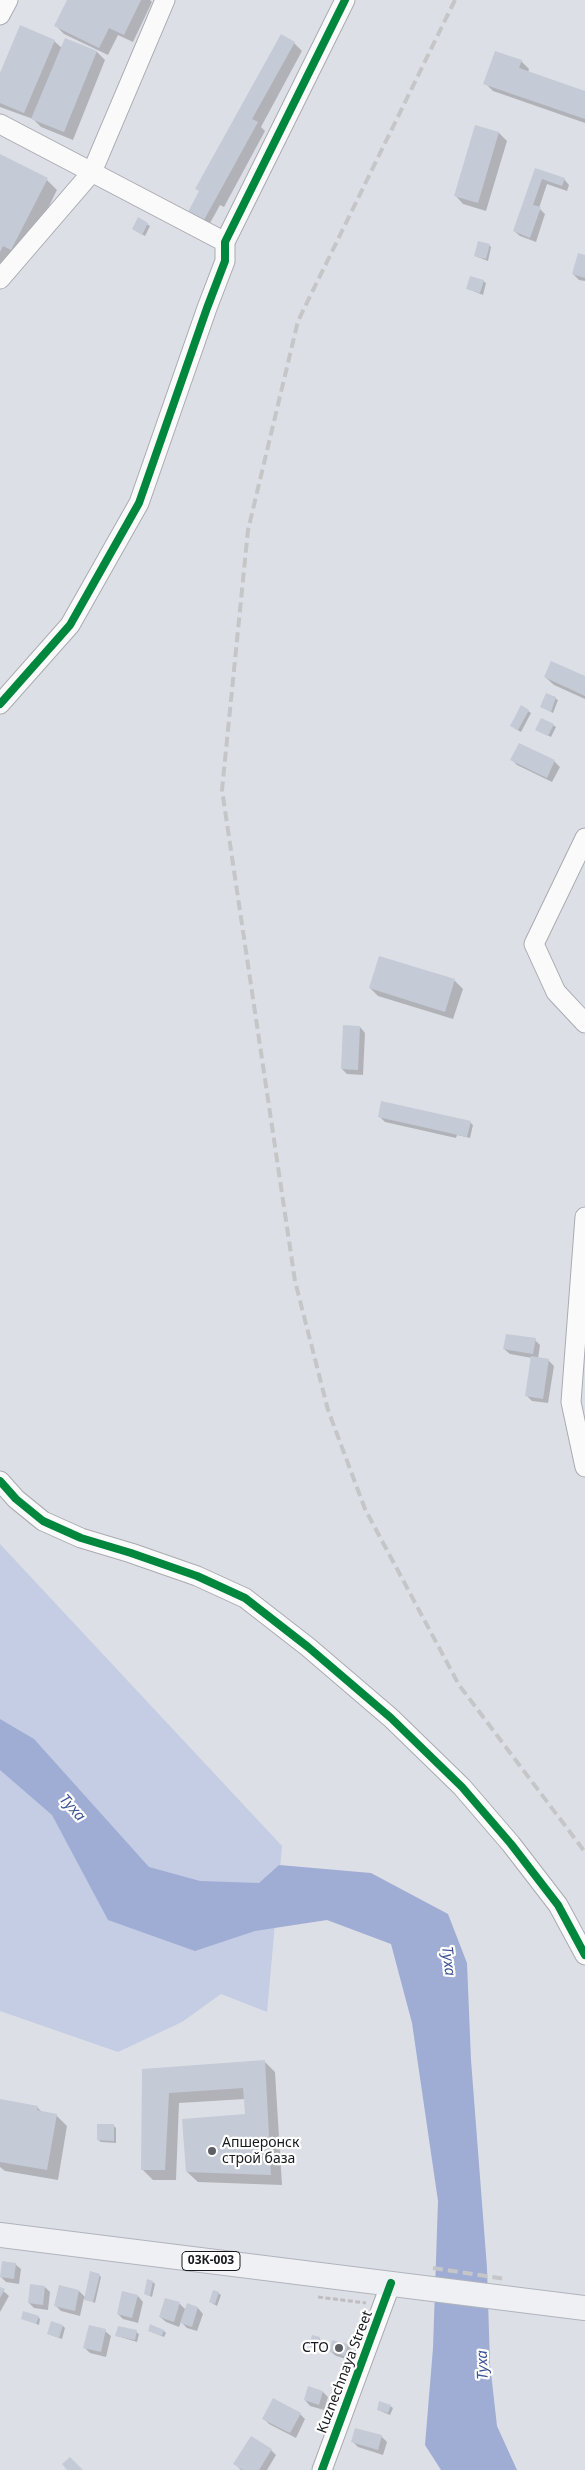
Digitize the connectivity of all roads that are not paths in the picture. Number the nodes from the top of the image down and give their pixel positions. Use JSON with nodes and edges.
{"nodes":[{"id":1,"x":8,"y":0,"type":"edge"},
{"id":2,"x":165,"y":0,"type":"edge"},
{"id":3,"x":345,"y":0,"type":"edge"},
{"id":4,"x":0,"y":15,"type":"edge"},
{"id":5,"x":0,"y":124,"type":"edge"},
{"id":6,"x":92,"y":172,"type":"junction"},
{"id":7,"x":225,"y":242,"type":"junction"},
{"id":8,"x":0,"y":279,"type":"edge"},
{"id":9,"x":0,"y":704,"type":"edge"},
{"id":10,"x":585,"y":838,"type":"edge"},
{"id":11,"x":585,"y":1023,"type":"edge"},
{"id":12,"x":585,"y":1217,"type":"edge"},
{"id":13,"x":585,"y":1467,"type":"edge"},
{"id":14,"x":0,"y":1481,"type":"edge"},
{"id":15,"x":585,"y":1955,"type":"edge"},
{"id":16,"x":0,"y":2235,"type":"edge"},
{"id":17,"x":392,"y":2283,"type":"junction"},
{"id":18,"x":576,"y":2306,"type":"edge"},
{"id":19,"x":322,"y":2470,"type":"edge"}],
"edges":[{"from":1,"to":4,"type":"street"},
{"from":2,"to":6,"type":"street"},
{"from":3,"to":7,"type":"street"},
{"from":5,"to":6,"type":"street"},
{"from":6,"to":7,"type":"street"},
{"from":6,"to":8,"type":"street"},
{"from":7,"to":9,"type":"street"},
{"from":10,"to":11,"type":"street"},
{"from":12,"to":13,"type":"street"},
{"from":14,"to":15,"type":"street"},
{"from":16,"to":17,"type":"main road","number":"03К-003"},
{"from":17,"to":18,"type":"main road","number":"03К-003"},
{"from":17,"to":19,"type":"street","name":"Kuznechnaya Street"}]}
